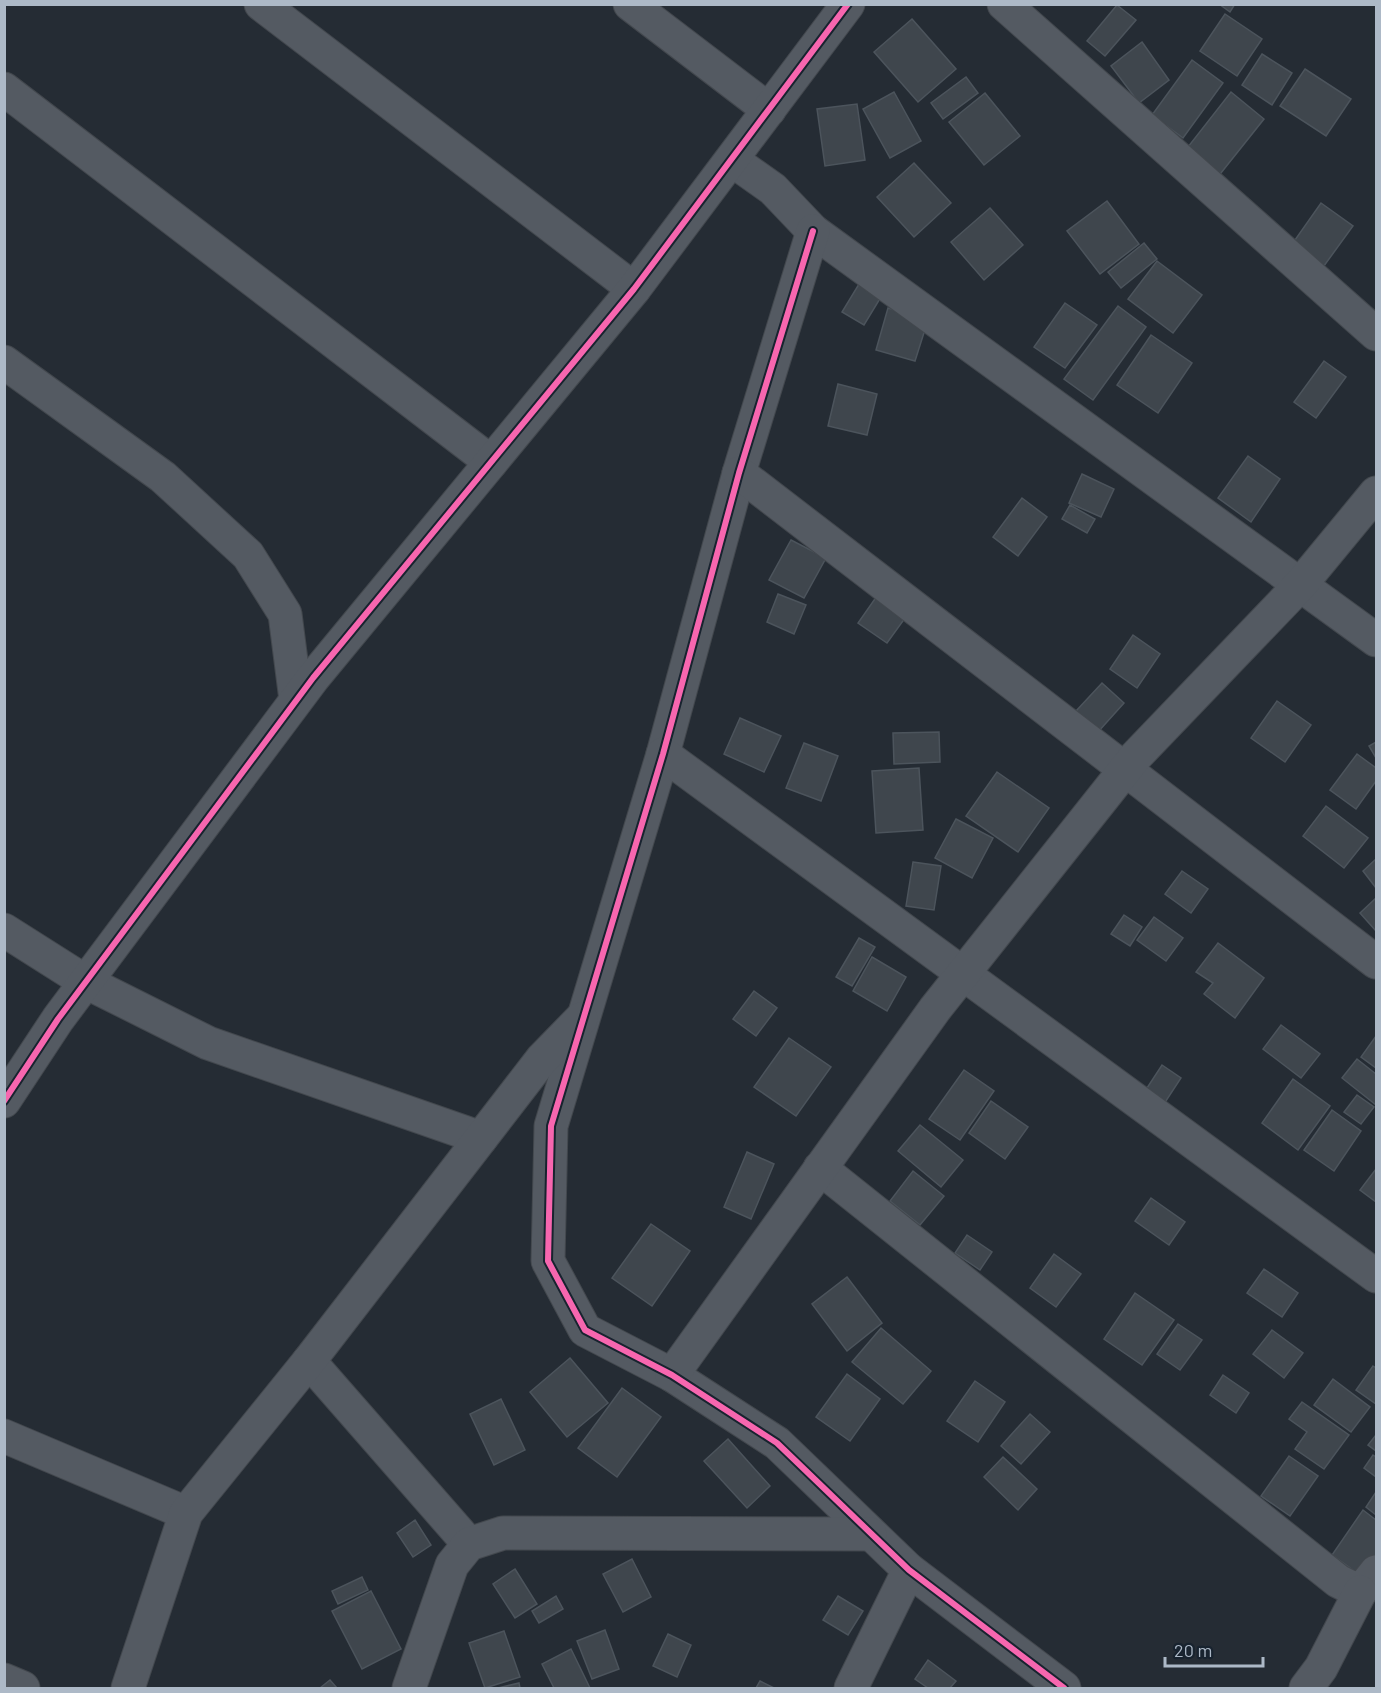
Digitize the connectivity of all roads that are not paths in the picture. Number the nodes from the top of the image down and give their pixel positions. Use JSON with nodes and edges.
{"nodes":[{"id":1,"x":261,"y":4,"type":"edge"},
{"id":2,"x":630,"y":4,"type":"edge"},
{"id":3,"x":848,"y":4,"type":"edge"},
{"id":4,"x":1004,"y":4,"type":"edge"},
{"id":5,"x":4,"y":89,"type":"edge"},
{"id":6,"x":769,"y":110,"type":"junction"},
{"id":7,"x":732,"y":160,"type":"junction"},
{"id":8,"x":813,"y":231,"type":"junction"},
{"id":9,"x":634,"y":289,"type":"junction"},
{"id":10,"x":1377,"y":334,"type":"edge"},
{"id":11,"x":4,"y":362,"type":"edge"},
{"id":12,"x":491,"y":462,"type":"junction"},
{"id":13,"x":739,"y":473,"type":"junction"},
{"id":14,"x":1377,"y":493,"type":"edge"},
{"id":15,"x":1301,"y":584,"type":"junction"},
{"id":16,"x":1377,"y":640,"type":"edge"},
{"id":17,"x":296,"y":700,"type":"junction"},
{"id":18,"x":663,"y":754,"type":"junction"},
{"id":19,"x":1125,"y":771,"type":"junction"},
{"id":20,"x":4,"y":930,"type":"edge"},
{"id":21,"x":1377,"y":962,"type":"edge"},
{"id":22,"x":963,"y":974,"type":"junction"},
{"id":23,"x":86,"y":982,"type":"junction"},
{"id":24,"x":584,"y":1016,"type":"junction"},
{"id":25,"x":4,"y":1101,"type":"edge"},
{"id":26,"x":481,"y":1138,"type":"junction"},
{"id":27,"x":820,"y":1168,"type":"junction"},
{"id":28,"x":1377,"y":1276,"type":"edge"},
{"id":29,"x":309,"y":1362,"type":"junction"},
{"id":30,"x":672,"y":1375,"type":"junction"},
{"id":31,"x":4,"y":1436,"type":"edge"},
{"id":32,"x":186,"y":1513,"type":"junction"},
{"id":33,"x":870,"y":1534,"type":"junction"},
{"id":34,"x":470,"y":1544,"type":"junction"},
{"id":35,"x":909,"y":1570,"type":"junction"},
{"id":36,"x":1368,"y":1582,"type":"edge"},
{"id":37,"x":4,"y":1680,"type":"edge"},
{"id":38,"x":23,"y":1689,"type":"edge"},
{"id":39,"x":128,"y":1689,"type":"edge"},
{"id":40,"x":409,"y":1689,"type":"edge"},
{"id":41,"x":851,"y":1689,"type":"edge"},
{"id":42,"x":1064,"y":1689,"type":"edge"},
{"id":43,"x":1306,"y":1689,"type":"edge"}],
"edges":[{"from":1,"to":9,"type":"street"},
{"from":2,"to":6,"type":"street"},
{"from":3,"to":6,"type":"street"},
{"from":4,"to":10,"type":"street"},
{"from":5,"to":12,"type":"street"},
{"from":6,"to":7,"type":"street"},
{"from":7,"to":8,"type":"street"},
{"from":7,"to":9,"type":"street"},
{"from":8,"to":13,"type":"street"},
{"from":8,"to":15,"type":"street"},
{"from":9,"to":12,"type":"street"},
{"from":11,"to":17,"type":"street"},
{"from":12,"to":17,"type":"street"},
{"from":13,"to":18,"type":"street"},
{"from":13,"to":19,"type":"street"},
{"from":14,"to":15,"type":"street"},
{"from":15,"to":16,"type":"street"},
{"from":15,"to":19,"type":"street"},
{"from":17,"to":23,"type":"street"},
{"from":18,"to":22,"type":"street"},
{"from":18,"to":24,"type":"street"},
{"from":19,"to":21,"type":"street"},
{"from":19,"to":22,"type":"street"},
{"from":20,"to":23,"type":"street"},
{"from":22,"to":27,"type":"street"},
{"from":22,"to":28,"type":"street"},
{"from":23,"to":25,"type":"street"},
{"from":23,"to":26,"type":"street"},
{"from":24,"to":26,"type":"street"},
{"from":24,"to":30,"type":"street"},
{"from":26,"to":29,"type":"street"},
{"from":27,"to":30,"type":"street"},
{"from":27,"to":36,"type":"street"},
{"from":29,"to":32,"type":"street"},
{"from":29,"to":34,"type":"street"},
{"from":30,"to":33,"type":"street"},
{"from":31,"to":32,"type":"street"},
{"from":32,"to":39,"type":"street"},
{"from":33,"to":34,"type":"street"},
{"from":33,"to":35,"type":"street"},
{"from":34,"to":40,"type":"street"},
{"from":35,"to":41,"type":"street"},
{"from":35,"to":42,"type":"street"},
{"from":36,"to":43,"type":"street"},
{"from":37,"to":38,"type":"street"}]}
